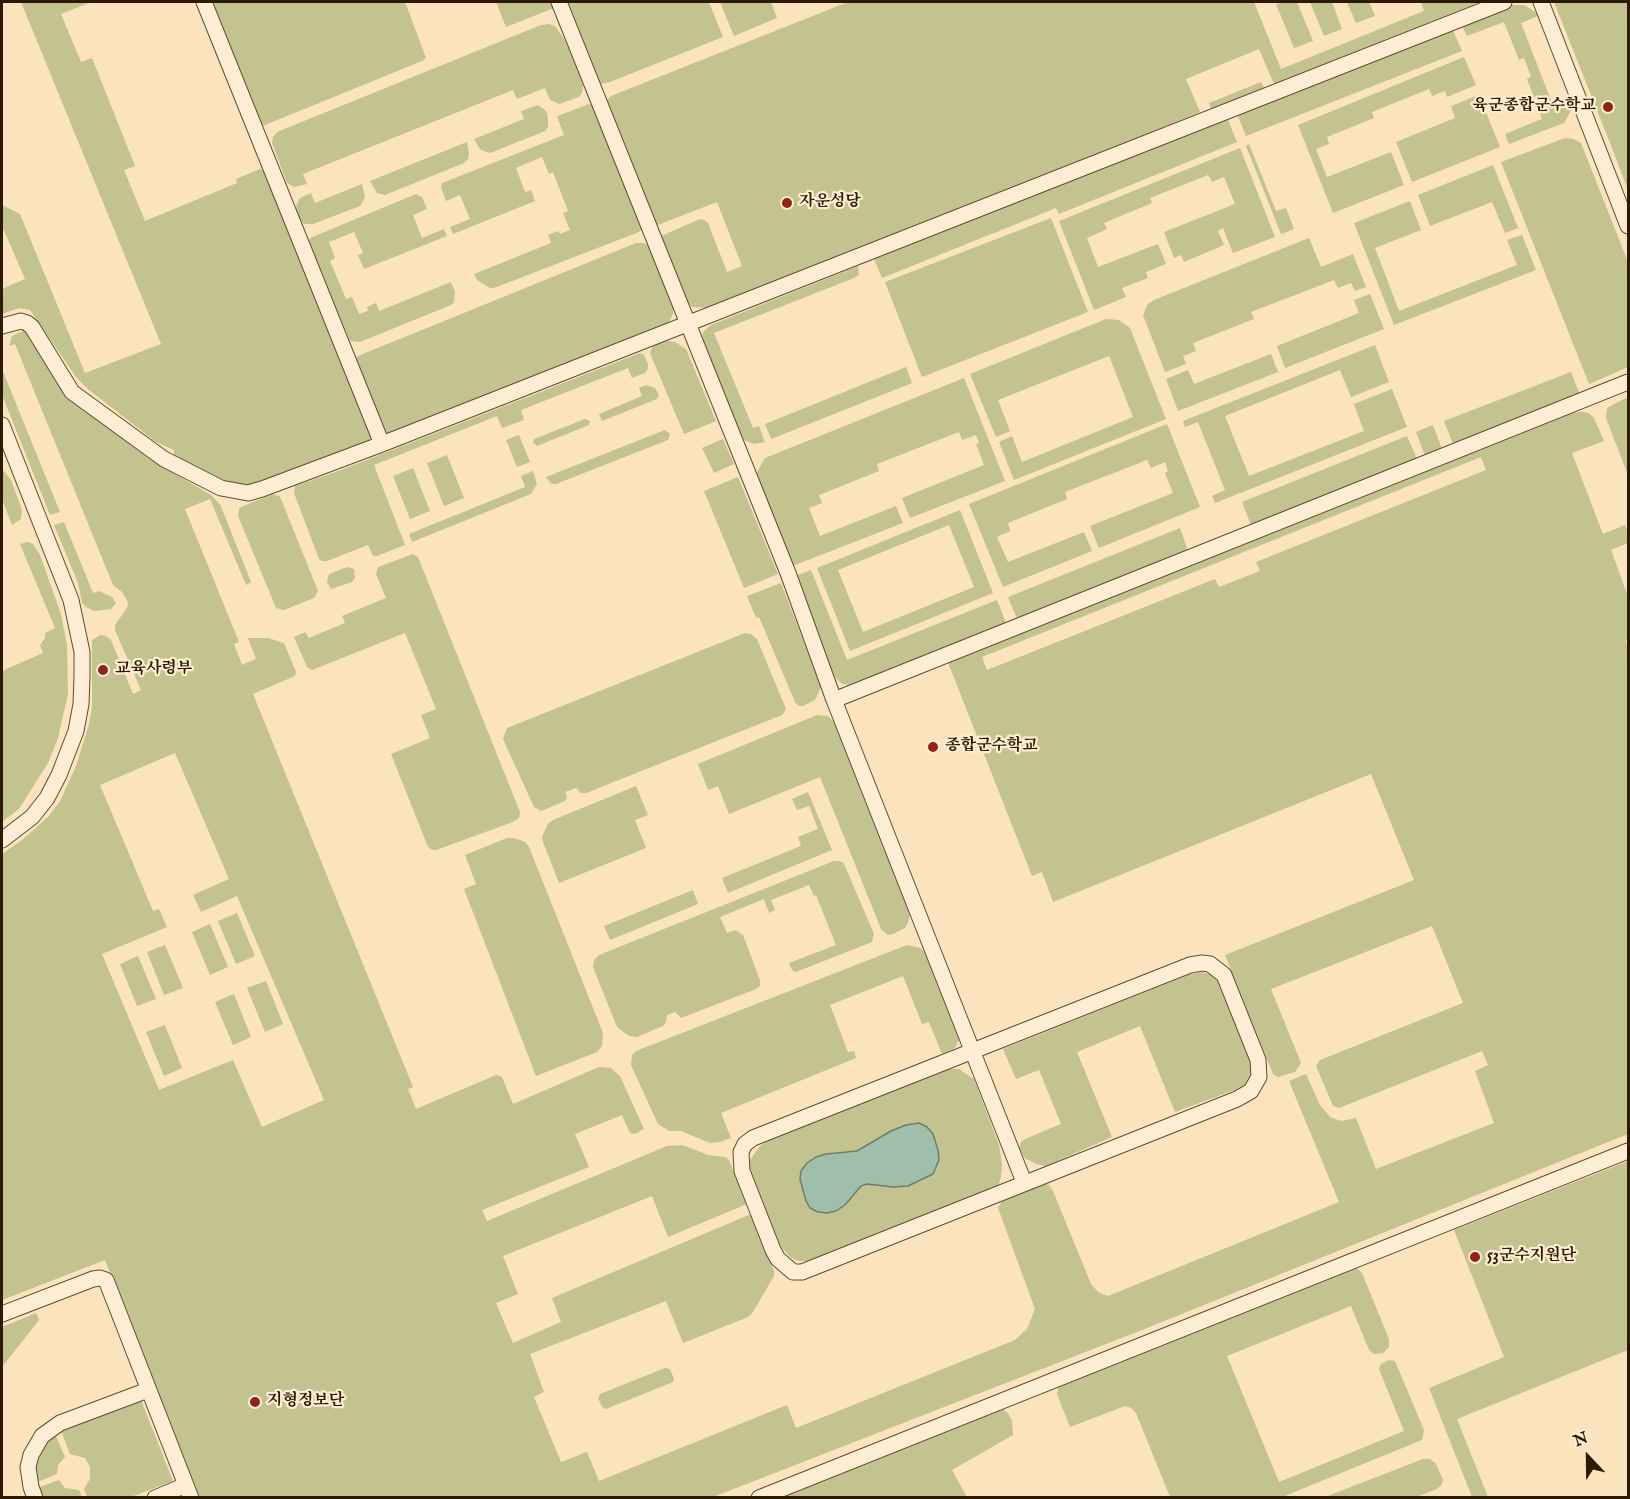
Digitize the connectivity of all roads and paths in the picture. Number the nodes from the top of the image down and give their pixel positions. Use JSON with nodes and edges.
{"nodes":[{"id":1,"x":204,"y":2,"type":"edge"},
{"id":2,"x":559,"y":2,"type":"edge"},
{"id":3,"x":1503,"y":2,"type":"edge"},
{"id":4,"x":1541,"y":2,"type":"edge"},
{"id":5,"x":1629,"y":226,"type":"edge"},
{"id":6,"x":688,"y":324,"type":"junction"},
{"id":7,"x":2,"y":326,"type":"edge"},
{"id":8,"x":1629,"y":382,"type":"edge"},
{"id":9,"x":2,"y":425,"type":"edge"},
{"id":10,"x":382,"y":444,"type":"junction"},
{"id":11,"x":834,"y":700,"type":"junction"},
{"id":12,"x":2,"y":840,"type":"edge"},
{"id":13,"x":973,"y":1051,"type":"junction"},
{"id":14,"x":1629,"y":1151,"type":"edge"},
{"id":15,"x":1024,"y":1182,"type":"junction"},
{"id":16,"x":2,"y":1314,"type":"edge"},
{"id":17,"x":148,"y":1390,"type":"junction"},
{"id":18,"x":189,"y":1491,"type":"edge"},
{"id":19,"x":35,"y":1497,"type":"edge"},
{"id":20,"x":155,"y":1497,"type":"edge"},
{"id":21,"x":759,"y":1497,"type":"edge"}],
"edges":[{"from":1,"to":10,"type":"street"},
{"from":2,"to":6,"type":"street"},
{"from":3,"to":6,"type":"street"},
{"from":4,"to":5,"type":"street"},
{"from":6,"to":10,"type":"street"},
{"from":6,"to":11,"type":"street"},
{"from":7,"to":10,"type":"street"},
{"from":8,"to":11,"type":"street"},
{"from":9,"to":12,"type":"street"},
{"from":11,"to":13,"type":"street"},
{"from":13,"to":15,"type":"street"},
{"from":13,"to":15,"type":"street"},
{"from":13,"to":15,"type":"street"},
{"from":14,"to":21,"type":"street"},
{"from":16,"to":17,"type":"street"},
{"from":17,"to":18,"type":"street"},
{"from":17,"to":19,"type":"street"},
{"from":18,"to":20,"type":"street"}]}
